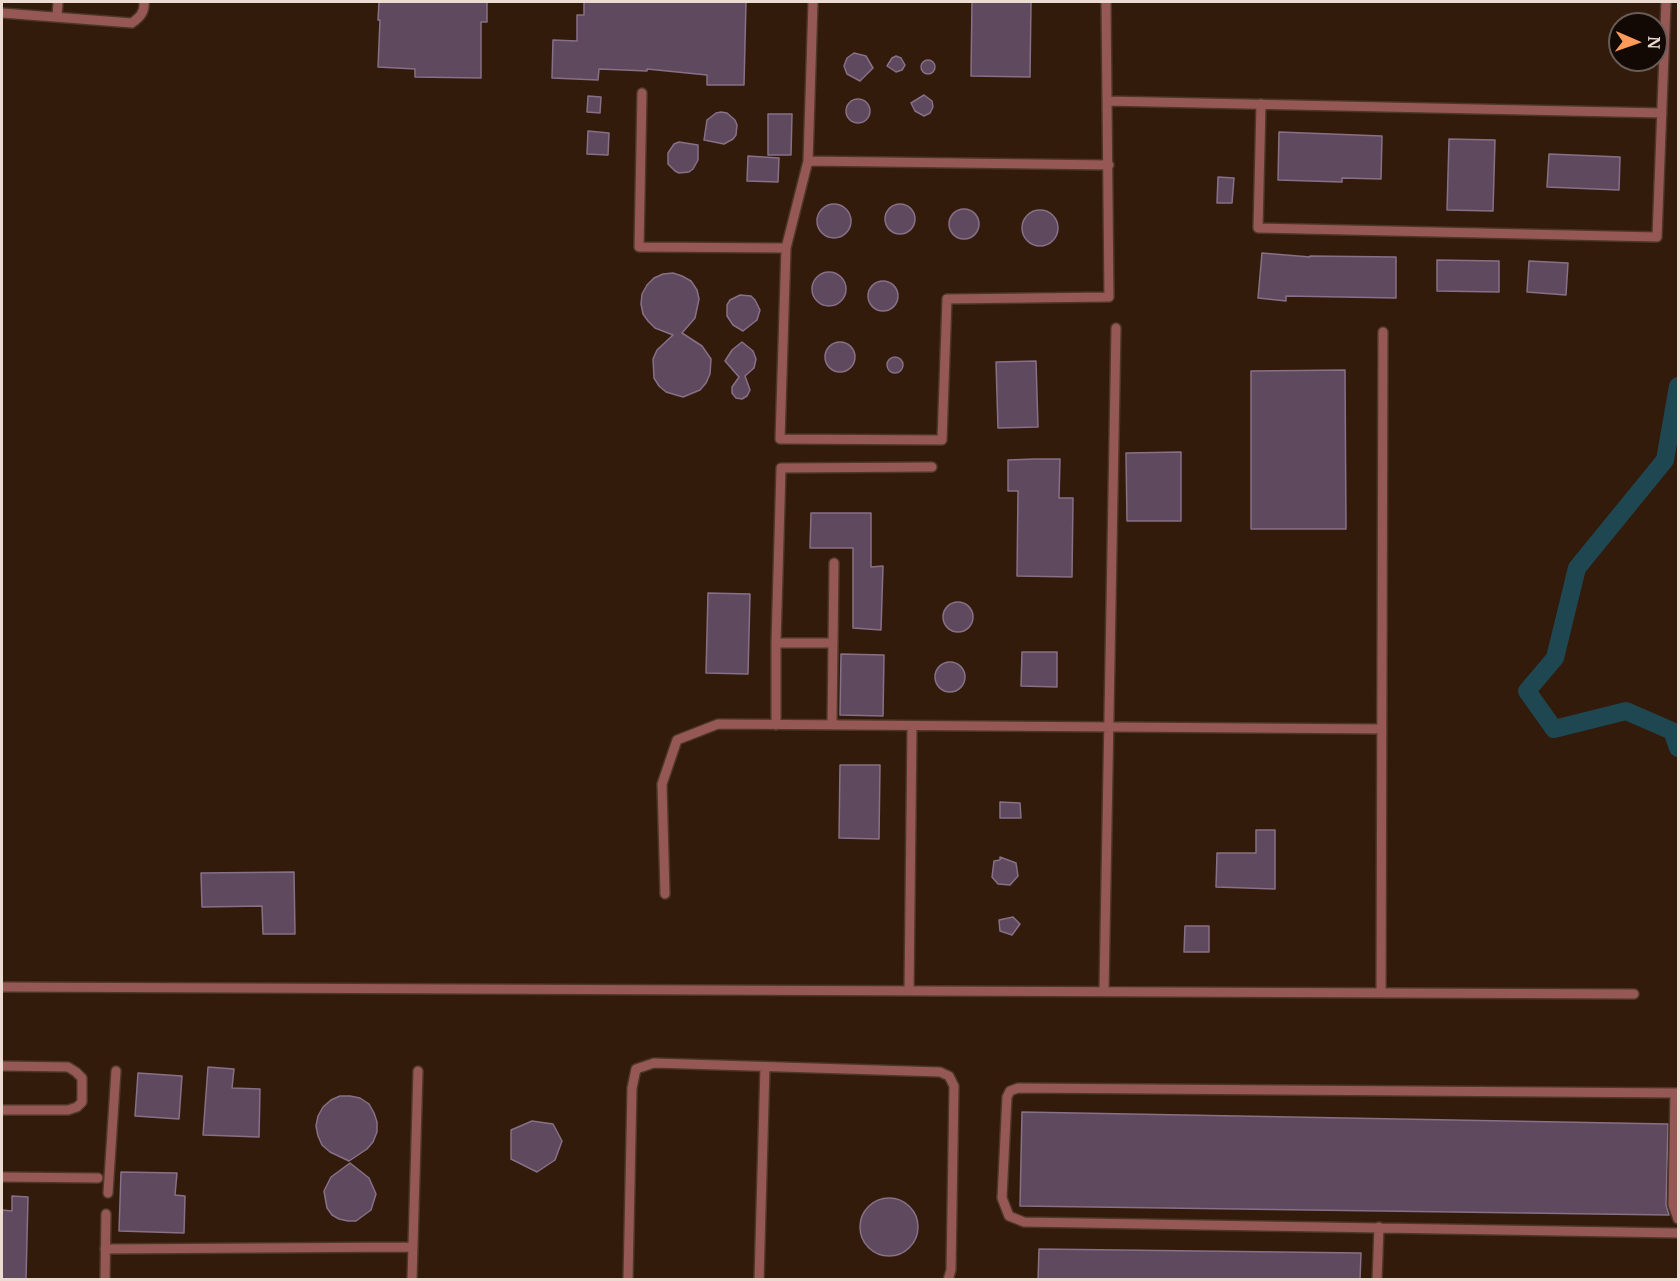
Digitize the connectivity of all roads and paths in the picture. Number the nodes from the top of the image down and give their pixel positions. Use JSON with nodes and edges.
{"nodes":[{"id":1,"x":58,"y":2,"type":"edge"},
{"id":2,"x":144,"y":2,"type":"edge"},
{"id":3,"x":813,"y":2,"type":"edge"},
{"id":4,"x":1106,"y":2,"type":"edge"},
{"id":5,"x":1666,"y":2,"type":"edge"},
{"id":6,"x":2,"y":13,"type":"edge"},
{"id":7,"x":57,"y":17,"type":"junction"},
{"id":8,"x":642,"y":93,"type":"dead end"},
{"id":9,"x":1107,"y":101,"type":"junction"},
{"id":10,"x":1261,"y":104,"type":"junction"},
{"id":11,"x":1662,"y":113,"type":"junction"},
{"id":12,"x":808,"y":160,"type":"junction"},
{"id":13,"x":1108,"y":165,"type":"junction"},
{"id":14,"x":786,"y":248,"type":"junction"},
{"id":15,"x":1116,"y":328,"type":"dead end"},
{"id":16,"x":1383,"y":332,"type":"dead end"},
{"id":17,"x":932,"y":467,"type":"dead end"},
{"id":18,"x":834,"y":563,"type":"dead end"},
{"id":19,"x":776,"y":643,"type":"junction"},
{"id":20,"x":832,"y":643,"type":"junction"},
{"id":21,"x":776,"y":725,"type":"junction"},
{"id":22,"x":832,"y":725,"type":"junction"},
{"id":23,"x":912,"y":727,"type":"junction"},
{"id":24,"x":1109,"y":727,"type":"junction"},
{"id":25,"x":1382,"y":729,"type":"junction"},
{"id":26,"x":665,"y":894,"type":"dead end"},
{"id":27,"x":2,"y":987,"type":"edge"},
{"id":28,"x":909,"y":990,"type":"junction"},
{"id":29,"x":1104,"y":992,"type":"junction"},
{"id":30,"x":1381,"y":993,"type":"junction"},
{"id":31,"x":1634,"y":994,"type":"dead end"},
{"id":32,"x":2,"y":1066,"type":"edge"},
{"id":33,"x":765,"y":1066,"type":"junction"},
{"id":34,"x":116,"y":1071,"type":"dead end"},
{"id":35,"x":418,"y":1071,"type":"dead end"},
{"id":36,"x":1677,"y":1093,"type":"edge"},
{"id":37,"x":2,"y":1110,"type":"edge"},
{"id":38,"x":2,"y":1177,"type":"edge"},
{"id":39,"x":98,"y":1178,"type":"dead end"},
{"id":40,"x":108,"y":1192,"type":"dead end"},
{"id":41,"x":106,"y":1214,"type":"dead end"},
{"id":42,"x":1678,"y":1219,"type":"edge"},
{"id":43,"x":1379,"y":1227,"type":"junction"},
{"id":44,"x":1678,"y":1233,"type":"edge"},
{"id":45,"x":412,"y":1247,"type":"junction"},
{"id":46,"x":105,"y":1249,"type":"junction"},
{"id":47,"x":105,"y":1280,"type":"edge"},
{"id":48,"x":412,"y":1280,"type":"edge"},
{"id":49,"x":628,"y":1280,"type":"edge"},
{"id":50,"x":759,"y":1280,"type":"edge"},
{"id":51,"x":948,"y":1280,"type":"edge"},
{"id":52,"x":1377,"y":1280,"type":"edge"}],
"edges":[{"from":1,"to":7,"type":"lane"},
{"from":2,"to":7,"type":"lane"},
{"from":3,"to":12,"type":"lane"},
{"from":4,"to":9,"type":"lane"},
{"from":5,"to":11,"type":"lane"},
{"from":6,"to":7,"type":"lane"},
{"from":8,"to":14,"type":"lane"},
{"from":9,"to":10,"type":"lane"},
{"from":9,"to":13,"type":"lane"},
{"from":10,"to":11,"type":"lane"},
{"from":10,"to":11,"type":"lane"},
{"from":12,"to":13,"type":"lane"},
{"from":12,"to":14,"type":"lane"},
{"from":13,"to":14,"type":"lane"},
{"from":15,"to":24,"type":"lane"},
{"from":16,"to":25,"type":"lane"},
{"from":17,"to":19,"type":"lane"},
{"from":18,"to":20,"type":"lane"},
{"from":19,"to":20,"type":"lane"},
{"from":19,"to":21,"type":"lane"},
{"from":20,"to":22,"type":"lane"},
{"from":21,"to":22,"type":"lane"},
{"from":21,"to":26,"type":"lane"},
{"from":22,"to":23,"type":"lane"},
{"from":23,"to":24,"type":"lane"},
{"from":23,"to":28,"type":"lane"},
{"from":24,"to":25,"type":"lane"},
{"from":24,"to":29,"type":"lane"},
{"from":25,"to":30,"type":"lane"},
{"from":27,"to":28,"type":"lane"},
{"from":28,"to":29,"type":"lane"},
{"from":29,"to":30,"type":"lane"},
{"from":30,"to":31,"type":"lane"},
{"from":32,"to":37,"type":"lane"},
{"from":33,"to":49,"type":"lane"},
{"from":33,"to":50,"type":"lane"},
{"from":33,"to":51,"type":"lane"},
{"from":34,"to":40,"type":"lane"},
{"from":35,"to":45,"type":"lane"},
{"from":36,"to":42,"type":"lane"},
{"from":36,"to":43,"type":"lane"},
{"from":38,"to":39,"type":"lane"},
{"from":41,"to":46,"type":"lane"},
{"from":43,"to":44,"type":"lane"},
{"from":43,"to":52,"type":"lane"},
{"from":45,"to":46,"type":"lane"},
{"from":45,"to":48,"type":"lane"},
{"from":46,"to":47,"type":"lane"}]}
